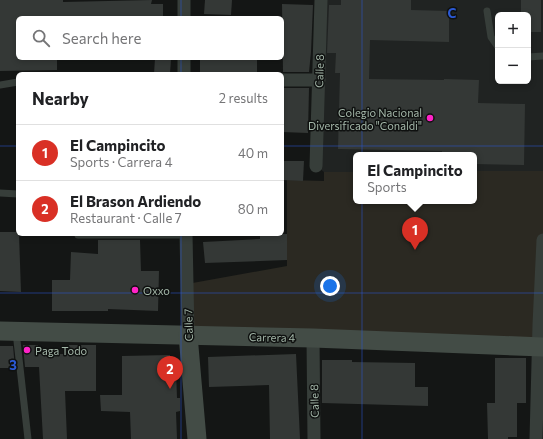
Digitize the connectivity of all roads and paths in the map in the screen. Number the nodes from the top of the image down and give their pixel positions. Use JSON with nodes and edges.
{"nodes":[{"id":1,"x":184,"y":0,"type":"edge"},
{"id":2,"x":321,"y":0,"type":"edge"},
{"id":3,"x":487,"y":11,"type":"dead end"},
{"id":4,"x":184,"y":16,"type":"edge"},
{"id":5,"x":495,"y":43,"type":"edge"},
{"id":6,"x":531,"y":56,"type":"edge"},
{"id":7,"x":543,"y":56,"type":"edge"},
{"id":8,"x":184,"y":60,"type":"edge"},
{"id":9,"x":184,"y":72,"type":"edge"},
{"id":10,"x":284,"y":80,"type":"edge"},
{"id":11,"x":319,"y":80,"type":"junction"},
{"id":12,"x":16,"y":82,"type":"edge"},
{"id":13,"x":0,"y":85,"type":"edge"},
{"id":14,"x":316,"y":166,"type":"dead end"},
{"id":15,"x":0,"y":193,"type":"edge"},
{"id":16,"x":16,"y":194,"type":"edge"},
{"id":17,"x":186,"y":236,"type":"edge"},
{"id":18,"x":543,"y":240,"type":"edge"},
{"id":19,"x":8,"y":332,"type":"edge"},
{"id":20,"x":188,"y":335,"type":"junction"},
{"id":21,"x":313,"y":338,"type":"junction"},
{"id":22,"x":541,"y":347,"type":"edge"},
{"id":23,"x":28,"y":439,"type":"edge"},
{"id":24,"x":197,"y":439,"type":"edge"},
{"id":25,"x":314,"y":439,"type":"edge"},
{"id":26,"x":536,"y":439,"type":"edge"}],
"edges":[{"from":1,"to":4,"type":"street"},
{"from":2,"to":11,"type":"street","name":"Calle 8"},
{"from":3,"to":5,"type":"lane"},
{"from":6,"to":7,"type":"lane"},
{"from":8,"to":9,"type":"street"},
{"from":10,"to":11,"type":"street"},
{"from":11,"to":14,"type":"street","name":"Calle 8"},
{"from":12,"to":13,"type":"lane"},
{"from":15,"to":16,"type":"lane"},
{"from":17,"to":20,"type":"street","name":"Calle 7"},
{"from":18,"to":22,"type":"street"},
{"from":19,"to":20,"type":"street","name":"Carrera 4"},
{"from":19,"to":23,"type":"lane"},
{"from":20,"to":21,"type":"street","name":"Carrera 4"},
{"from":20,"to":24,"type":"street","name":"Calle 7"},
{"from":21,"to":22,"type":"street","name":"Carrera 4"},
{"from":21,"to":25,"type":"street","name":"Calle 8"},
{"from":22,"to":26,"type":"street"}]}
